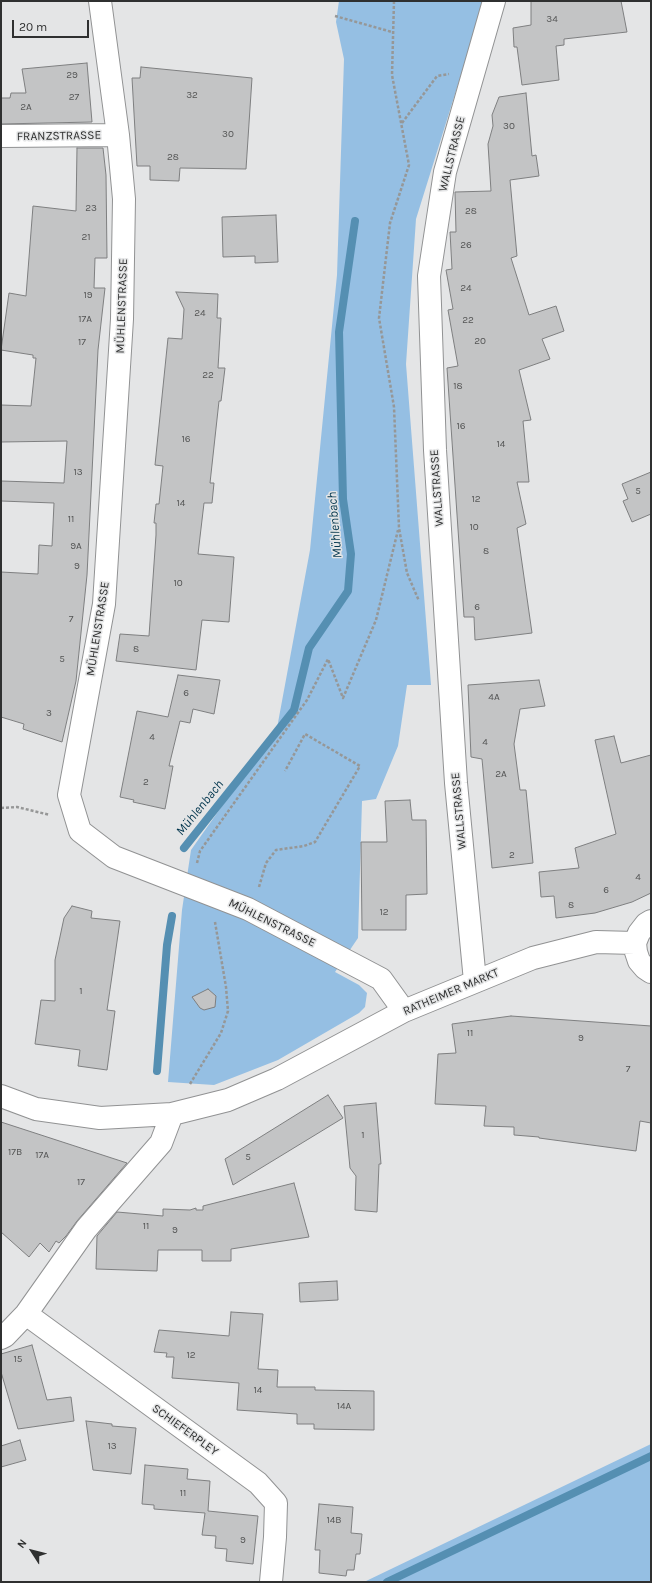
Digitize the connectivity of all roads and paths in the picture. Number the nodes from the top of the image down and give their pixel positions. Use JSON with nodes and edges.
{"nodes":[{"id":1,"x":100,"y":1,"type":"edge"},
{"id":2,"x":394,"y":1,"type":"edge"},
{"id":3,"x":494,"y":1,"type":"edge"},
{"id":4,"x":334,"y":16,"type":"dead end"},
{"id":5,"x":392,"y":32,"type":"junction"},
{"id":6,"x":475,"y":69,"type":"junction"},
{"id":7,"x":401,"y":124,"type":"junction"},
{"id":8,"x":118,"y":135,"type":"junction"},
{"id":9,"x":1,"y":136,"type":"edge"},
{"id":10,"x":399,"y":528,"type":"junction"},
{"id":11,"x":422,"y":607,"type":"dead end"},
{"id":12,"x":285,"y":771,"type":"dead end"},
{"id":13,"x":1,"y":808,"type":"edge"},
{"id":14,"x":52,"y":815,"type":"dead end"},
{"id":15,"x":191,"y":886,"type":"junction"},
{"id":16,"x":215,"y":896,"type":"junction"},
{"id":17,"x":248,"y":909,"type":"junction"},
{"id":18,"x":651,"y":921,"type":"edge"},
{"id":19,"x":635,"y":943,"type":"junction"},
{"id":20,"x":651,"y":972,"type":"edge"},
{"id":21,"x":475,"y":981,"type":"junction"},
{"id":22,"x":404,"y":1011,"type":"junction"},
{"id":23,"x":1,"y":1096,"type":"edge"},
{"id":24,"x":172,"y":1114,"type":"junction"},
{"id":25,"x":26,"y":1314,"type":"junction"},
{"id":26,"x":1,"y":1338,"type":"edge"},
{"id":27,"x":272,"y":1582,"type":"edge"}],
"edges":[{"from":1,"to":8,"type":"street","name":"MÜHLENSTRASSE"},
{"from":2,"to":5,"type":"path"},
{"from":3,"to":6,"type":"street","name":"WALLSTRASSE"},
{"from":4,"to":5,"type":"path"},
{"from":5,"to":7,"type":"path"},
{"from":6,"to":7,"type":"path"},
{"from":6,"to":21,"type":"street","name":"WALLSTRASSE"},
{"from":7,"to":10,"type":"path"},
{"from":8,"to":9,"type":"street","name":"FRANZSTRASSE"},
{"from":8,"to":15,"type":"street","name":"MÜHLENSTRASSE"},
{"from":10,"to":11,"type":"path"},
{"from":10,"to":15,"type":"path"},
{"from":12,"to":17,"type":"path"},
{"from":13,"to":14,"type":"path"},
{"from":15,"to":16,"type":"street","name":"MÜHLENSTRASSE"},
{"from":16,"to":17,"type":"street","name":"MÜHLENSTRASSE"},
{"from":16,"to":24,"type":"path"},
{"from":17,"to":22,"type":"street","name":"MÜHLENSTRASSE"},
{"from":18,"to":19,"type":"street"},
{"from":19,"to":20,"type":"street"},
{"from":19,"to":21,"type":"street","name":"RATHEIMER MARKT"},
{"from":21,"to":22,"type":"street","name":"RATHEIMER MARKT"},
{"from":22,"to":24,"type":"street","name":"RATHEIMER MARKT"},
{"from":23,"to":24,"type":"street","name":"RATHEIMER MARKT"},
{"from":24,"to":25,"type":"street"},
{"from":25,"to":26,"type":"street"},
{"from":25,"to":27,"type":"street","name":"SCHIEFERPLEY"}]}
